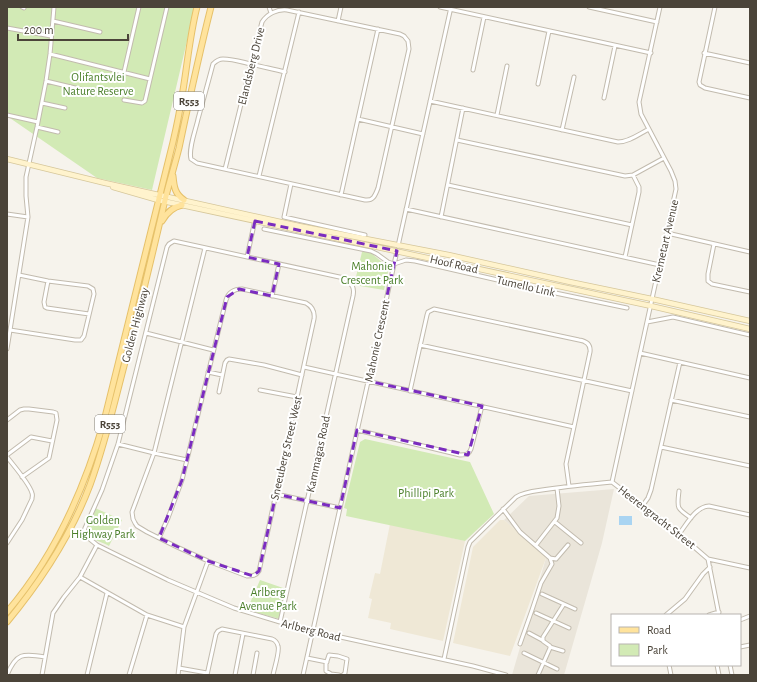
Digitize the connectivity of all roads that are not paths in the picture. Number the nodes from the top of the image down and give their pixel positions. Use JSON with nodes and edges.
{"nodes":[{"id":1,"x":54,"y":7,"type":"edge"},
{"id":2,"x":139,"y":7,"type":"edge"},
{"id":3,"x":168,"y":7,"type":"edge"},
{"id":4,"x":197,"y":7,"type":"edge"},
{"id":5,"x":211,"y":7,"type":"edge"},
{"id":6,"x":269,"y":7,"type":"edge"},
{"id":7,"x":341,"y":7,"type":"edge"},
{"id":8,"x":440,"y":7,"type":"edge"},
{"id":9,"x":589,"y":7,"type":"edge"},
{"id":10,"x":660,"y":7,"type":"edge"},
{"id":11,"x":714,"y":7,"type":"edge"},
{"id":12,"x":451,"y":8,"type":"edge"},
{"id":13,"x":280,"y":9,"type":"edge"},
{"id":14,"x":299,"y":12,"type":"junction"},
{"id":15,"x":271,"y":13,"type":"junction"},
{"id":16,"x":484,"y":17,"type":"junction"},
{"id":17,"x":53,"y":21,"type":"junction"},
{"id":18,"x":338,"y":21,"type":"junction"},
{"id":19,"x":657,"y":22,"type":"junction"},
{"id":20,"x":7,"y":28,"type":"edge"},
{"id":21,"x":378,"y":29,"type":"junction"},
{"id":22,"x":549,"y":31,"type":"junction"},
{"id":23,"x":100,"y":32,"type":"dead end"},
{"id":24,"x":51,"y":36,"type":"junction"},
{"id":25,"x":615,"y":46,"type":"junction"},
{"id":26,"x":704,"y":53,"type":"junction"},
{"id":27,"x":50,"y":54,"type":"junction"},
{"id":28,"x":650,"y":54,"type":"junction"},
{"id":29,"x":750,"y":63,"type":"edge"},
{"id":30,"x":251,"y":64,"type":"junction"},
{"id":31,"x":507,"y":66,"type":"dead end"},
{"id":32,"x":473,"y":70,"type":"dead end"},
{"id":33,"x":124,"y":72,"type":"junction"},
{"id":34,"x":285,"y":72,"type":"junction"},
{"id":35,"x":574,"y":77,"type":"dead end"},
{"id":36,"x":150,"y":79,"type":"junction"},
{"id":37,"x":46,"y":81,"type":"junction"},
{"id":38,"x":538,"y":84,"type":"dead end"},
{"id":39,"x":92,"y":92,"type":"dead end"},
{"id":40,"x":604,"y":98,"type":"dead end"},
{"id":41,"x":750,"y":98,"type":"edge"},
{"id":42,"x":124,"y":100,"type":"dead end"},
{"id":43,"x":430,"y":101,"type":"junction"},
{"id":44,"x":42,"y":103,"type":"junction"},
{"id":45,"x":65,"y":108,"type":"dead end"},
{"id":46,"x":463,"y":108,"type":"junction"},
{"id":47,"x":7,"y":115,"type":"edge"},
{"id":48,"x":497,"y":115,"type":"junction"},
{"id":49,"x":358,"y":119,"type":"junction"},
{"id":50,"x":38,"y":122,"type":"junction"},
{"id":51,"x":37,"y":127,"type":"junction"},
{"id":52,"x":392,"y":127,"type":"junction"},
{"id":53,"x":649,"y":129,"type":"junction"},
{"id":54,"x":562,"y":130,"type":"junction"},
{"id":55,"x":58,"y":132,"type":"dead end"},
{"id":56,"x":423,"y":134,"type":"junction"},
{"id":57,"x":457,"y":140,"type":"junction"},
{"id":58,"x":664,"y":158,"type":"junction"},
{"id":59,"x":7,"y":159,"type":"edge"},
{"id":60,"x":29,"y":164,"type":"junction"},
{"id":61,"x":225,"y":169,"type":"junction"},
{"id":62,"x":173,"y":171,"type":"junction"},
{"id":63,"x":633,"y":175,"type":"junction"},
{"id":64,"x":259,"y":176,"type":"junction"},
{"id":65,"x":291,"y":184,"type":"junction"},
{"id":66,"x":448,"y":185,"type":"junction"},
{"id":67,"x":341,"y":194,"type":"junction"},
{"id":68,"x":159,"y":198,"type":"junction"},
{"id":69,"x":165,"y":199,"type":"junction"},
{"id":70,"x":183,"y":203,"type":"junction"},
{"id":71,"x":406,"y":209,"type":"junction"},
{"id":72,"x":7,"y":214,"type":"edge"},
{"id":73,"x":28,"y":217,"type":"junction"},
{"id":74,"x":441,"y":217,"type":"junction"},
{"id":75,"x":255,"y":219,"type":"junction"},
{"id":76,"x":283,"y":222,"type":"junction"},
{"id":77,"x":160,"y":225,"type":"junction"},
{"id":78,"x":632,"y":225,"type":"junction"},
{"id":79,"x":264,"y":229,"type":"dead end"},
{"id":80,"x":667,"y":233,"type":"junction"},
{"id":81,"x":365,"y":235,"type":"dead end"},
{"id":82,"x":714,"y":244,"type":"junction"},
{"id":83,"x":398,"y":245,"type":"junction"},
{"id":84,"x":204,"y":248,"type":"junction"},
{"id":85,"x":397,"y":251,"type":"junction"},
{"id":86,"x":750,"y":252,"type":"edge"},
{"id":87,"x":247,"y":257,"type":"junction"},
{"id":88,"x":625,"y":257,"type":"junction"},
{"id":89,"x":279,"y":264,"type":"junction"},
{"id":90,"x":394,"y":264,"type":"junction"},
{"id":91,"x":660,"y":265,"type":"junction"},
{"id":92,"x":19,"y":275,"type":"junction"},
{"id":93,"x":48,"y":281,"type":"junction"},
{"id":94,"x":750,"y":292,"type":"edge"},
{"id":95,"x":272,"y":296,"type":"junction"},
{"id":96,"x":652,"y":299,"type":"junction"},
{"id":97,"x":651,"y":306,"type":"junction"},
{"id":98,"x":626,"y":308,"type":"dead end"},
{"id":99,"x":7,"y":309,"type":"edge"},
{"id":100,"x":13,"y":310,"type":"junction"},
{"id":101,"x":89,"y":314,"type":"junction"},
{"id":102,"x":750,"y":321,"type":"edge"},
{"id":103,"x":647,"y":322,"type":"junction"},
{"id":104,"x":750,"y":329,"type":"edge"},
{"id":105,"x":10,"y":330,"type":"junction"},
{"id":106,"x":146,"y":334,"type":"junction"},
{"id":107,"x":750,"y":335,"type":"edge"},
{"id":108,"x":182,"y":342,"type":"junction"},
{"id":109,"x":420,"y":344,"type":"junction"},
{"id":110,"x":7,"y":349,"type":"edge"},
{"id":111,"x":213,"y":350,"type":"junction"},
{"id":112,"x":640,"y":353,"type":"junction"},
{"id":113,"x":680,"y":362,"type":"junction"},
{"id":114,"x":304,"y":367,"type":"junction"},
{"id":115,"x":208,"y":372,"type":"junction"},
{"id":116,"x":336,"y":374,"type":"junction"},
{"id":117,"x":222,"y":375,"type":"junction"},
{"id":118,"x":302,"y":375,"type":"junction"},
{"id":119,"x":750,"y":378,"type":"edge"},
{"id":120,"x":585,"y":381,"type":"junction"},
{"id":121,"x":368,"y":382,"type":"junction"},
{"id":122,"x":260,"y":390,"type":"dead end"},
{"id":123,"x":410,"y":390,"type":"junction"},
{"id":124,"x":632,"y":391,"type":"junction"},
{"id":125,"x":219,"y":392,"type":"dead end"},
{"id":126,"x":297,"y":397,"type":"junction"},
{"id":127,"x":671,"y":400,"type":"junction"},
{"id":128,"x":482,"y":406,"type":"junction"},
{"id":129,"x":750,"y":417,"type":"edge"},
{"id":130,"x":7,"y":420,"type":"edge"},
{"id":131,"x":574,"y":427,"type":"junction"},
{"id":132,"x":357,"y":430,"type":"junction"},
{"id":133,"x":52,"y":441,"type":"junction"},
{"id":134,"x":118,"y":444,"type":"junction"},
{"id":135,"x":661,"y":447,"type":"junction"},
{"id":136,"x":154,"y":453,"type":"junction"},
{"id":137,"x":7,"y":456,"type":"edge"},
{"id":138,"x":187,"y":460,"type":"junction"},
{"id":139,"x":750,"y":466,"type":"edge"},
{"id":140,"x":22,"y":477,"type":"junction"},
{"id":141,"x":612,"y":482,"type":"junction"},
{"id":142,"x":569,"y":486,"type":"junction"},
{"id":143,"x":557,"y":488,"type":"junction"},
{"id":144,"x":679,"y":491,"type":"dead end"},
{"id":145,"x":276,"y":494,"type":"junction"},
{"id":146,"x":308,"y":500,"type":"junction"},
{"id":147,"x":642,"y":505,"type":"junction"},
{"id":148,"x":340,"y":508,"type":"junction"},
{"id":149,"x":503,"y":510,"type":"junction"},
{"id":150,"x":750,"y":515,"type":"edge"},
{"id":151,"x":691,"y":518,"type":"junction"},
{"id":152,"x":554,"y":522,"type":"junction"},
{"id":153,"x":679,"y":534,"type":"junction"},
{"id":154,"x":159,"y":538,"type":"junction"},
{"id":155,"x":7,"y":543,"type":"edge"},
{"id":156,"x":581,"y":543,"type":"dead end"},
{"id":157,"x":97,"y":545,"type":"junction"},
{"id":158,"x":536,"y":545,"type":"junction"},
{"id":159,"x":568,"y":545,"type":"dead end"},
{"id":160,"x":550,"y":558,"type":"junction"},
{"id":161,"x":708,"y":559,"type":"junction"},
{"id":162,"x":208,"y":561,"type":"junction"},
{"id":163,"x":710,"y":567,"type":"junction"},
{"id":164,"x":750,"y":568,"type":"edge"},
{"id":165,"x":80,"y":577,"type":"junction"},
{"id":166,"x":196,"y":592,"type":"junction"},
{"id":167,"x":107,"y":593,"type":"junction"},
{"id":168,"x":542,"y":594,"type":"dead end"},
{"id":169,"x":564,"y":604,"type":"junction"},
{"id":170,"x":575,"y":609,"type":"dead end"},
{"id":171,"x":7,"y":612,"type":"edge"},
{"id":172,"x":536,"y":613,"type":"dead end"},
{"id":173,"x":667,"y":614,"type":"edge"},
{"id":174,"x":719,"y":614,"type":"edge"},
{"id":175,"x":147,"y":615,"type":"junction"},
{"id":176,"x":553,"y":620,"type":"junction"},
{"id":177,"x":7,"y":622,"type":"edge"},
{"id":178,"x":280,"y":622,"type":"junction"},
{"id":179,"x":184,"y":627,"type":"junction"},
{"id":180,"x":569,"y":628,"type":"dead end"},
{"id":181,"x":313,"y":631,"type":"junction"},
{"id":182,"x":243,"y":634,"type":"junction"},
{"id":183,"x":529,"y":634,"type":"dead end"},
{"id":184,"x":542,"y":640,"type":"junction"},
{"id":185,"x":520,"y":644,"type":"dead end"},
{"id":186,"x":550,"y":646,"type":"junction"},
{"id":187,"x":563,"y":651,"type":"dead end"},
{"id":188,"x":257,"y":653,"type":"dead end"},
{"id":189,"x":524,"y":653,"type":"dead end"},
{"id":190,"x":45,"y":656,"type":"junction"},
{"id":191,"x":307,"y":658,"type":"junction"},
{"id":192,"x":444,"y":659,"type":"junction"},
{"id":193,"x":327,"y":662,"type":"junction"},
{"id":194,"x":544,"y":662,"type":"junction"},
{"id":195,"x":179,"y":668,"type":"junction"},
{"id":196,"x":557,"y":669,"type":"dead end"},
{"id":197,"x":495,"y":673,"type":"edge"},
{"id":198,"x":207,"y":674,"type":"edge"},
{"id":199,"x":7,"y":675,"type":"edge"},
{"id":200,"x":42,"y":675,"type":"edge"},
{"id":201,"x":87,"y":675,"type":"edge"},
{"id":202,"x":129,"y":675,"type":"edge"},
{"id":203,"x":178,"y":675,"type":"edge"},
{"id":204,"x":235,"y":675,"type":"edge"},
{"id":205,"x":253,"y":675,"type":"edge"},
{"id":206,"x":273,"y":675,"type":"edge"},
{"id":207,"x":303,"y":675,"type":"edge"},
{"id":208,"x":339,"y":675,"type":"edge"},
{"id":209,"x":343,"y":675,"type":"edge"},
{"id":210,"x":506,"y":675,"type":"edge"},
{"id":211,"x":538,"y":675,"type":"edge"}],
"edges":[{"from":1,"to":17,"type":"street"},
{"from":2,"to":33,"type":"street"},
{"from":3,"to":36,"type":"street"},
{"from":4,"to":68,"type":"main road","name":"Golden Highway","number":"R553"},
{"from":5,"to":62,"type":"main road","name":"Golden Highway","number":"R553"},
{"from":6,"to":15,"type":"street"},
{"from":7,"to":18,"type":"street"},
{"from":8,"to":12,"type":"street"},
{"from":9,"to":19,"type":"street"},
{"from":10,"to":19,"type":"street","name":"Kremetart Avenue"},
{"from":11,"to":26,"type":"street"},
{"from":12,"to":16,"type":"street"},
{"from":12,"to":43,"type":"street","name":"Mahonie Crescent"},
{"from":13,"to":14,"type":"street","name":"Elandsberg Drive"},
{"from":13,"to":15,"type":"street","name":"Elandsberg Drive"},
{"from":14,"to":18,"type":"street","name":"Elandsberg Drive"},
{"from":14,"to":34,"type":"street"},
{"from":15,"to":30,"type":"street","name":"Elandsberg Drive"},
{"from":16,"to":22,"type":"street"},
{"from":16,"to":32,"type":"street"},
{"from":17,"to":23,"type":"street"},
{"from":17,"to":24,"type":"street"},
{"from":18,"to":21,"type":"street","name":"Elandsberg Drive"},
{"from":19,"to":28,"type":"street","name":"Kremetart Avenue"},
{"from":20,"to":24,"type":"street"},
{"from":21,"to":49,"type":"street"},
{"from":21,"to":52,"type":"street","name":"Elandsberg Drive"},
{"from":22,"to":25,"type":"street"},
{"from":22,"to":38,"type":"street"},
{"from":24,"to":27,"type":"street"},
{"from":25,"to":28,"type":"street"},
{"from":25,"to":40,"type":"street"},
{"from":26,"to":29,"type":"street"},
{"from":26,"to":41,"type":"street"},
{"from":27,"to":33,"type":"street"},
{"from":27,"to":37,"type":"street"},
{"from":28,"to":53,"type":"street","name":"Kremetart Avenue"},
{"from":30,"to":34,"type":"street"},
{"from":30,"to":61,"type":"street","name":"Elandsberg Drive"},
{"from":30,"to":61,"type":"street"},
{"from":31,"to":48,"type":"street"},
{"from":33,"to":36,"type":"street"},
{"from":34,"to":64,"type":"street"},
{"from":35,"to":54,"type":"street"},
{"from":36,"to":42,"type":"street"},
{"from":37,"to":39,"type":"street"},
{"from":37,"to":44,"type":"street"},
{"from":43,"to":46,"type":"street"},
{"from":43,"to":56,"type":"street","name":"Mahonie Crescent"},
{"from":44,"to":45,"type":"street"},
{"from":44,"to":50,"type":"street"},
{"from":46,"to":48,"type":"street"},
{"from":46,"to":57,"type":"street"},
{"from":47,"to":50,"type":"street"},
{"from":48,"to":54,"type":"street"},
{"from":49,"to":52,"type":"street"},
{"from":49,"to":67,"type":"street"},
{"from":50,"to":51,"type":"street"},
{"from":51,"to":55,"type":"street"},
{"from":51,"to":60,"type":"street"},
{"from":52,"to":56,"type":"street"},
{"from":52,"to":67,"type":"street"},
{"from":53,"to":54,"type":"street"},
{"from":53,"to":58,"type":"street","name":"Kremetart Avenue"},
{"from":56,"to":71,"type":"street","name":"Mahonie Crescent"},
{"from":57,"to":63,"type":"street"},
{"from":57,"to":66,"type":"street"},
{"from":58,"to":63,"type":"street"},
{"from":58,"to":80,"type":"street","name":"Kremetart Avenue"},
{"from":59,"to":60,"type":"main road","name":"Hoof Road"},
{"from":60,"to":68,"type":"main road","name":"Hoof Road"},
{"from":60,"to":73,"type":"street"},
{"from":61,"to":64,"type":"street"},
{"from":62,"to":69,"type":"main road","name":"Golden Highway","number":"R553"},
{"from":62,"to":70,"type":"main road"},
{"from":63,"to":78,"type":"street"},
{"from":64,"to":65,"type":"street"},
{"from":65,"to":67,"type":"street"},
{"from":65,"to":76,"type":"street"},
{"from":66,"to":74,"type":"street"},
{"from":66,"to":78,"type":"street"},
{"from":68,"to":69,"type":"main road","name":"Hoof Road"},
{"from":68,"to":171,"type":"main road","name":"Golden Highway","number":"R553"},
{"from":69,"to":70,"type":"main road","name":"Hoof Road"},
{"from":69,"to":77,"type":"main road","name":"Golden Highway","number":"R553"},
{"from":70,"to":75,"type":"main road","name":"Hoof Road"},
{"from":70,"to":77,"type":"main road"},
{"from":71,"to":74,"type":"street"},
{"from":71,"to":83,"type":"street","name":"Mahonie Crescent"},
{"from":72,"to":73,"type":"street"},
{"from":73,"to":92,"type":"street"},
{"from":74,"to":88,"type":"street"},
{"from":75,"to":76,"type":"main road","name":"Hoof Road"},
{"from":75,"to":87,"type":"street"},
{"from":76,"to":81,"type":"street"},
{"from":76,"to":83,"type":"main road","name":"Hoof Road"},
{"from":76,"to":85,"type":"main road","name":"Hoof Road"},
{"from":77,"to":177,"type":"main road","name":"Golden Highway","number":"R553"},
{"from":78,"to":88,"type":"street"},
{"from":79,"to":90,"type":"street"},
{"from":80,"to":82,"type":"street"},
{"from":80,"to":91,"type":"street","name":"Kremetart Avenue"},
{"from":82,"to":86,"type":"street"},
{"from":82,"to":94,"type":"street"},
{"from":83,"to":85,"type":"street","name":"Mahonie Crescent"},
{"from":83,"to":96,"type":"main road","name":"Hoof Road"},
{"from":84,"to":87,"type":"street"},
{"from":84,"to":106,"type":"street"},
{"from":84,"to":108,"type":"street"},
{"from":85,"to":90,"type":"street","name":"Mahonie Crescent"},
{"from":85,"to":97,"type":"main road","name":"Hoof Road"},
{"from":87,"to":89,"type":"street"},
{"from":88,"to":91,"type":"street"},
{"from":89,"to":95,"type":"street"},
{"from":89,"to":116,"type":"street","name":"Kammagas Road"},
{"from":90,"to":98,"type":"street","name":"Tumello Link"},
{"from":90,"to":121,"type":"street","name":"Mahonie Crescent"},
{"from":91,"to":96,"type":"street","name":"Kremetart Avenue"},
{"from":92,"to":93,"type":"street"},
{"from":92,"to":100,"type":"street"},
{"from":93,"to":101,"type":"street"},
{"from":93,"to":101,"type":"street"},
{"from":95,"to":111,"type":"street"},
{"from":95,"to":114,"type":"street","name":"Sneeuberg Street West"},
{"from":96,"to":97,"type":"street","name":"Kremetart Avenue"},
{"from":96,"to":102,"type":"main road","name":"Hoof Road"},
{"from":97,"to":103,"type":"street","name":"Kremetart Avenue"},
{"from":97,"to":104,"type":"main road","name":"Hoof Road"},
{"from":99,"to":100,"type":"street"},
{"from":100,"to":105,"type":"street"},
{"from":101,"to":105,"type":"street"},
{"from":103,"to":107,"type":"street"},
{"from":103,"to":112,"type":"street","name":"Kremetart Avenue"},
{"from":105,"to":110,"type":"street"},
{"from":106,"to":108,"type":"street"},
{"from":106,"to":134,"type":"street"},
{"from":108,"to":111,"type":"street"},
{"from":108,"to":136,"type":"street"},
{"from":109,"to":120,"type":"street"},
{"from":109,"to":120,"type":"street"},
{"from":109,"to":123,"type":"street"},
{"from":111,"to":115,"type":"street"},
{"from":112,"to":113,"type":"street"},
{"from":112,"to":124,"type":"street","name":"Kremetart Avenue"},
{"from":113,"to":119,"type":"street"},
{"from":113,"to":127,"type":"street"},
{"from":114,"to":116,"type":"street"},
{"from":114,"to":118,"type":"street","name":"Sneeuberg Street West"},
{"from":115,"to":117,"type":"street"},
{"from":115,"to":138,"type":"street"},
{"from":116,"to":121,"type":"street"},
{"from":116,"to":146,"type":"street","name":"Kammagas Road"},
{"from":117,"to":118,"type":"street"},
{"from":117,"to":125,"type":"street"},
{"from":118,"to":126,"type":"street","name":"Sneeuberg Street West"},
{"from":120,"to":124,"type":"street"},
{"from":120,"to":131,"type":"street"},
{"from":121,"to":123,"type":"street"},
{"from":121,"to":132,"type":"street","name":"Mahonie Crescent"},
{"from":122,"to":126,"type":"street"},
{"from":123,"to":128,"type":"street"},
{"from":124,"to":141,"type":"street","name":"Kremetart Avenue"},
{"from":126,"to":145,"type":"street","name":"Sneeuberg Street West"},
{"from":127,"to":129,"type":"street"},
{"from":127,"to":135,"type":"street"},
{"from":128,"to":131,"type":"street"},
{"from":128,"to":132,"type":"street"},
{"from":130,"to":133,"type":"street"},
{"from":131,"to":142,"type":"street"},
{"from":132,"to":148,"type":"street","name":"Mahonie Crescent"},
{"from":133,"to":137,"type":"street"},
{"from":133,"to":140,"type":"street"},
{"from":134,"to":136,"type":"street"},
{"from":134,"to":157,"type":"street","name":"Arlberg Road"},
{"from":135,"to":139,"type":"street"},
{"from":135,"to":147,"type":"street"},
{"from":136,"to":138,"type":"street"},
{"from":136,"to":154,"type":"street"},
{"from":137,"to":140,"type":"street"},
{"from":138,"to":154,"type":"street"},
{"from":140,"to":155,"type":"street"},
{"from":141,"to":142,"type":"street","name":"Heerengracht Street"},
{"from":141,"to":147,"type":"street","name":"Heerengracht Street"},
{"from":142,"to":143,"type":"street","name":"Heerengracht Street"},
{"from":143,"to":149,"type":"street","name":"Heerengracht Street"},
{"from":143,"to":152,"type":"street"},
{"from":144,"to":151,"type":"street"},
{"from":145,"to":146,"type":"street"},
{"from":145,"to":162,"type":"street","name":"Sneeuberg Street West"},
{"from":146,"to":148,"type":"street"},
{"from":146,"to":178,"type":"street","name":"Kammagas Road"},
{"from":147,"to":153,"type":"street","name":"Heerengracht Street"},
{"from":148,"to":181,"type":"street","name":"Mahonie Crescent"},
{"from":149,"to":158,"type":"street"},
{"from":149,"to":192,"type":"street","name":"Heerengracht Street"},
{"from":150,"to":151,"type":"street"},
{"from":151,"to":153,"type":"street"},
{"from":152,"to":156,"type":"street"},
{"from":152,"to":158,"type":"street"},
{"from":153,"to":161,"type":"street","name":"Heerengracht Street"},
{"from":154,"to":162,"type":"street"},
{"from":157,"to":165,"type":"street"},
{"from":157,"to":166,"type":"street","name":"Arlberg Road"},
{"from":158,"to":160,"type":"street"},
{"from":159,"to":160,"type":"street"},
{"from":160,"to":185,"type":"street"},
{"from":161,"to":163,"type":"street"},
{"from":161,"to":164,"type":"street"},
{"from":162,"to":166,"type":"street"},
{"from":163,"to":173,"type":"street"},
{"from":163,"to":174,"type":"street"},
{"from":165,"to":167,"type":"street"},
{"from":165,"to":190,"type":"street"},
{"from":166,"to":178,"type":"street","name":"Arlberg Road"},
{"from":166,"to":179,"type":"street"},
{"from":167,"to":175,"type":"street"},
{"from":167,"to":201,"type":"street"},
{"from":168,"to":169,"type":"street"},
{"from":169,"to":170,"type":"street"},
{"from":169,"to":176,"type":"street"},
{"from":172,"to":176,"type":"street"},
{"from":175,"to":179,"type":"street"},
{"from":175,"to":202,"type":"street"},
{"from":176,"to":180,"type":"street"},
{"from":176,"to":184,"type":"street"},
{"from":178,"to":181,"type":"street","name":"Arlberg Road"},
{"from":179,"to":195,"type":"street"},
{"from":181,"to":191,"type":"street","name":"Mahonie Crescent"},
{"from":181,"to":192,"type":"street","name":"Arlberg Road"},
{"from":182,"to":198,"type":"street"},
{"from":182,"to":204,"type":"street"},
{"from":182,"to":206,"type":"street"},
{"from":183,"to":184,"type":"street"},
{"from":184,"to":186,"type":"street"},
{"from":186,"to":187,"type":"street"},
{"from":186,"to":194,"type":"street"},
{"from":188,"to":205,"type":"street"},
{"from":189,"to":194,"type":"street"},
{"from":190,"to":199,"type":"street"},
{"from":190,"to":200,"type":"street"},
{"from":191,"to":193,"type":"street"},
{"from":191,"to":207,"type":"street","name":"Mahonie Crescent"},
{"from":192,"to":197,"type":"street","name":"Arlberg Road"},
{"from":193,"to":208,"type":"street"},
{"from":193,"to":209,"type":"street"},
{"from":194,"to":196,"type":"street"},
{"from":194,"to":211,"type":"street"},
{"from":195,"to":198,"type":"street"},
{"from":195,"to":203,"type":"street"},
{"from":197,"to":210,"type":"street","name":"Arlberg Road"}]}
